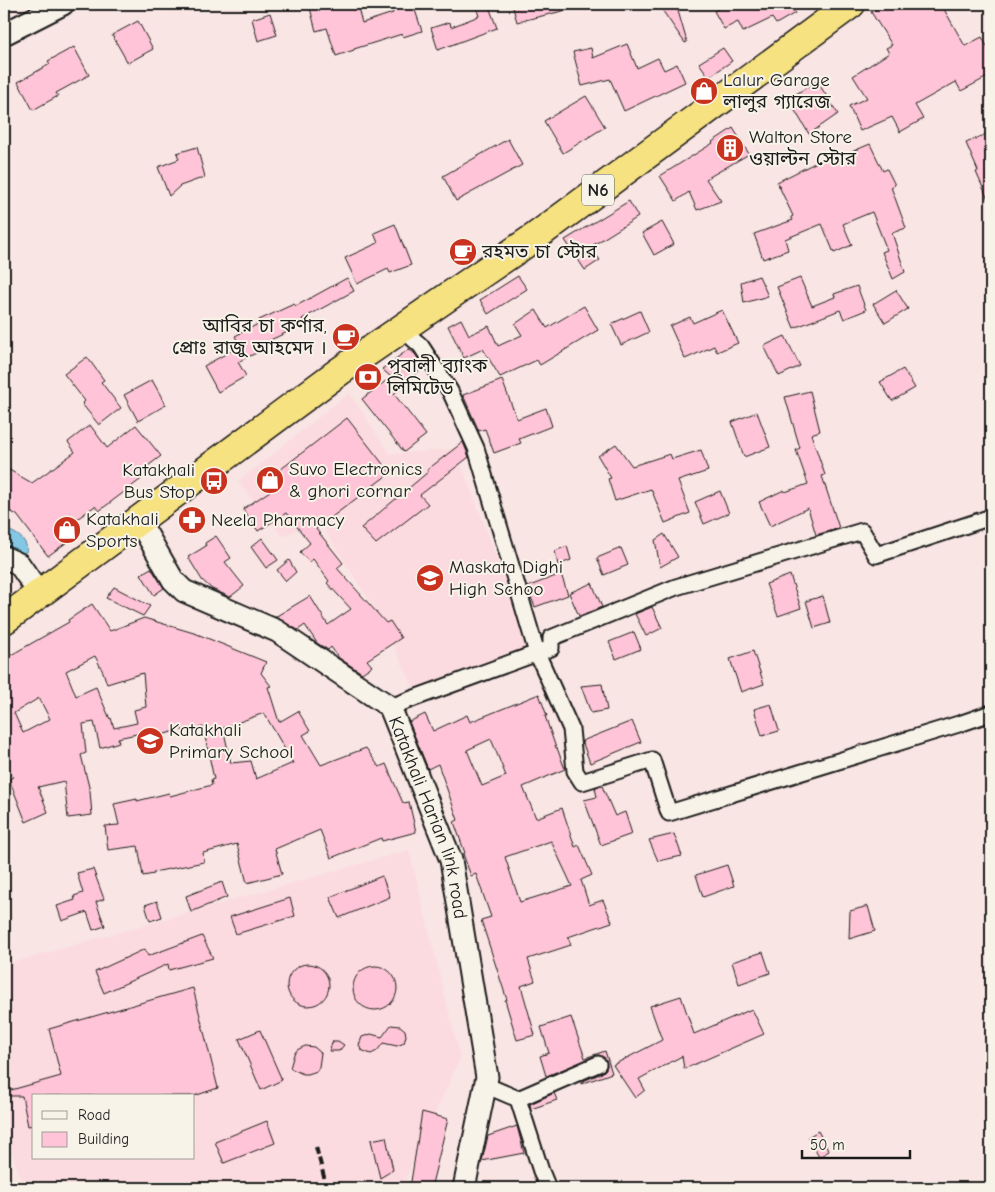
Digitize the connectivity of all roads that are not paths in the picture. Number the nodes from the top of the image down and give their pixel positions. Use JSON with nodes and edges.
{"nodes":[{"id":1,"x":63,"y":4,"type":"edge"},
{"id":2,"x":851,"y":4,"type":"edge"},
{"id":3,"x":4,"y":34,"type":"edge"},
{"id":4,"x":401,"y":328,"type":"junction"},
{"id":5,"x":991,"y":517,"type":"edge"},
{"id":6,"x":138,"y":519,"type":"junction"},
{"id":7,"x":4,"y":557,"type":"edge"},
{"id":8,"x":39,"y":593,"type":"junction"},
{"id":9,"x":4,"y":620,"type":"edge"},
{"id":10,"x":537,"y":654,"type":"junction"},
{"id":11,"x":390,"y":707,"type":"junction"},
{"id":12,"x":991,"y":713,"type":"edge"},
{"id":13,"x":598,"y":1064,"type":"dead end"},
{"id":14,"x":485,"y":1086,"type":"junction"},
{"id":15,"x":518,"y":1099,"type":"junction"},
{"id":16,"x":464,"y":1188,"type":"edge"},
{"id":17,"x":548,"y":1188,"type":"edge"}],
"edges":[{"from":1,"to":3,"type":"street"},
{"from":2,"to":4,"type":"highway","number":"N6"},
{"from":4,"to":6,"type":"highway","number":"N6"},
{"from":4,"to":10,"type":"street"},
{"from":5,"to":10,"type":"street"},
{"from":6,"to":8,"type":"highway","number":"N6"},
{"from":6,"to":11,"type":"street","name":"Katakhali Harian link road"},
{"from":7,"to":8,"type":"street"},
{"from":8,"to":9,"type":"highway","number":"N6"},
{"from":10,"to":11,"type":"street"},
{"from":10,"to":12,"type":"street"},
{"from":11,"to":14,"type":"street","name":"Katakhali Harian link road"},
{"from":13,"to":15,"type":"street"},
{"from":14,"to":15,"type":"street"},
{"from":14,"to":16,"type":"street","name":"Katakhali Harian link road"},
{"from":15,"to":17,"type":"street"}]}
